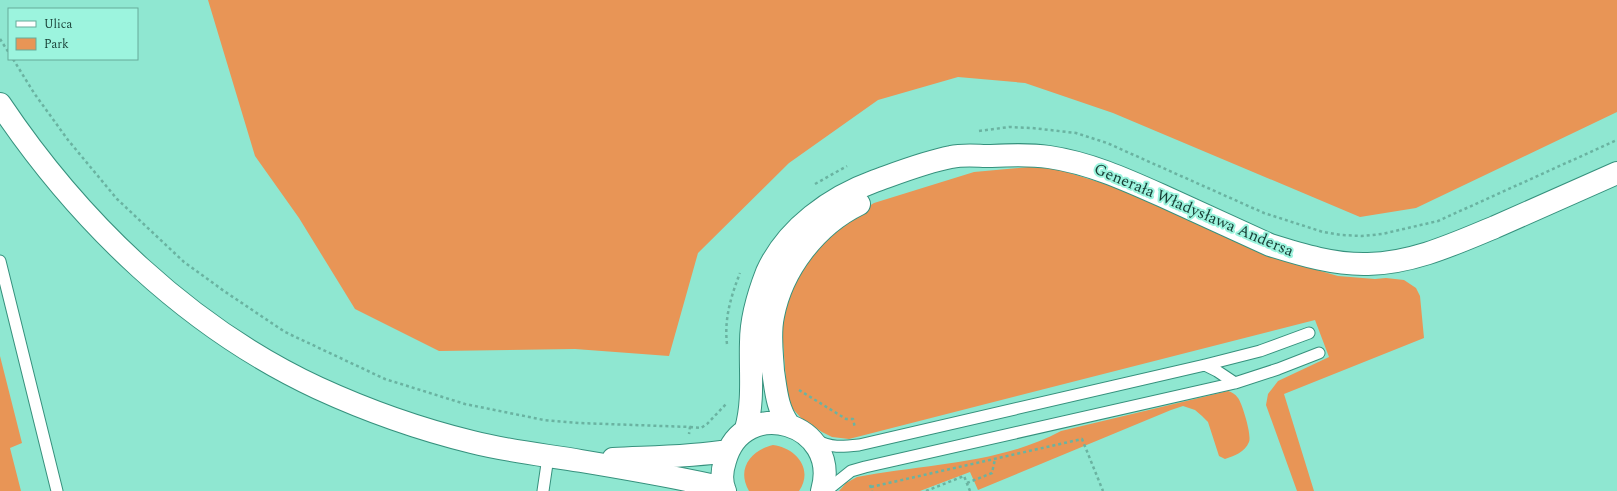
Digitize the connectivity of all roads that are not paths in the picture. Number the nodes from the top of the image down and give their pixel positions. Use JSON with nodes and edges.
{"nodes":[{"id":1,"x":0,"y":104,"type":"edge"},
{"id":2,"x":994,"y":156,"type":"junction"},
{"id":3,"x":1617,"y":173,"type":"edge"},
{"id":4,"x":0,"y":261,"type":"edge"},
{"id":5,"x":1309,"y":333,"type":"dead end"},
{"id":6,"x":1319,"y":353,"type":"dead end"},
{"id":7,"x":1205,"y":365,"type":"junction"},
{"id":8,"x":1235,"y":383,"type":"junction"},
{"id":9,"x":789,"y":425,"type":"junction"},
{"id":10,"x":746,"y":429,"type":"junction"},
{"id":11,"x":811,"y":438,"type":"junction"},
{"id":12,"x":727,"y":452,"type":"junction"},
{"id":13,"x":548,"y":456,"type":"junction"},
{"id":14,"x":580,"y":461,"type":"junction"},
{"id":15,"x":725,"y":489,"type":"edge"},
{"id":16,"x":57,"y":491,"type":"edge"},
{"id":17,"x":543,"y":491,"type":"edge"},
{"id":18,"x":822,"y":491,"type":"edge"},
{"id":19,"x":826,"y":491,"type":"edge"}],
"edges":[{"from":1,"to":13,"type":"street"},
{"from":2,"to":3,"type":"street","name":"Generała Władysława Andersa"},
{"from":2,"to":9,"type":"street","name":"Generała Władysława Andersa"},
{"from":2,"to":10,"type":"street","name":"Generała Władysława Andersa"},
{"from":4,"to":16,"type":"lane"},
{"from":5,"to":7,"type":"lane"},
{"from":6,"to":8,"type":"lane"},
{"from":7,"to":8,"type":"lane"},
{"from":7,"to":11,"type":"lane"},
{"from":8,"to":19,"type":"lane"},
{"from":9,"to":10,"type":"street"},
{"from":9,"to":11,"type":"street"},
{"from":10,"to":12,"type":"street"},
{"from":11,"to":18,"type":"street"},
{"from":12,"to":14,"type":"street"},
{"from":12,"to":15,"type":"street"},
{"from":13,"to":14,"type":"street"},
{"from":13,"to":17,"type":"lane"},
{"from":14,"to":15,"type":"street"}]}
